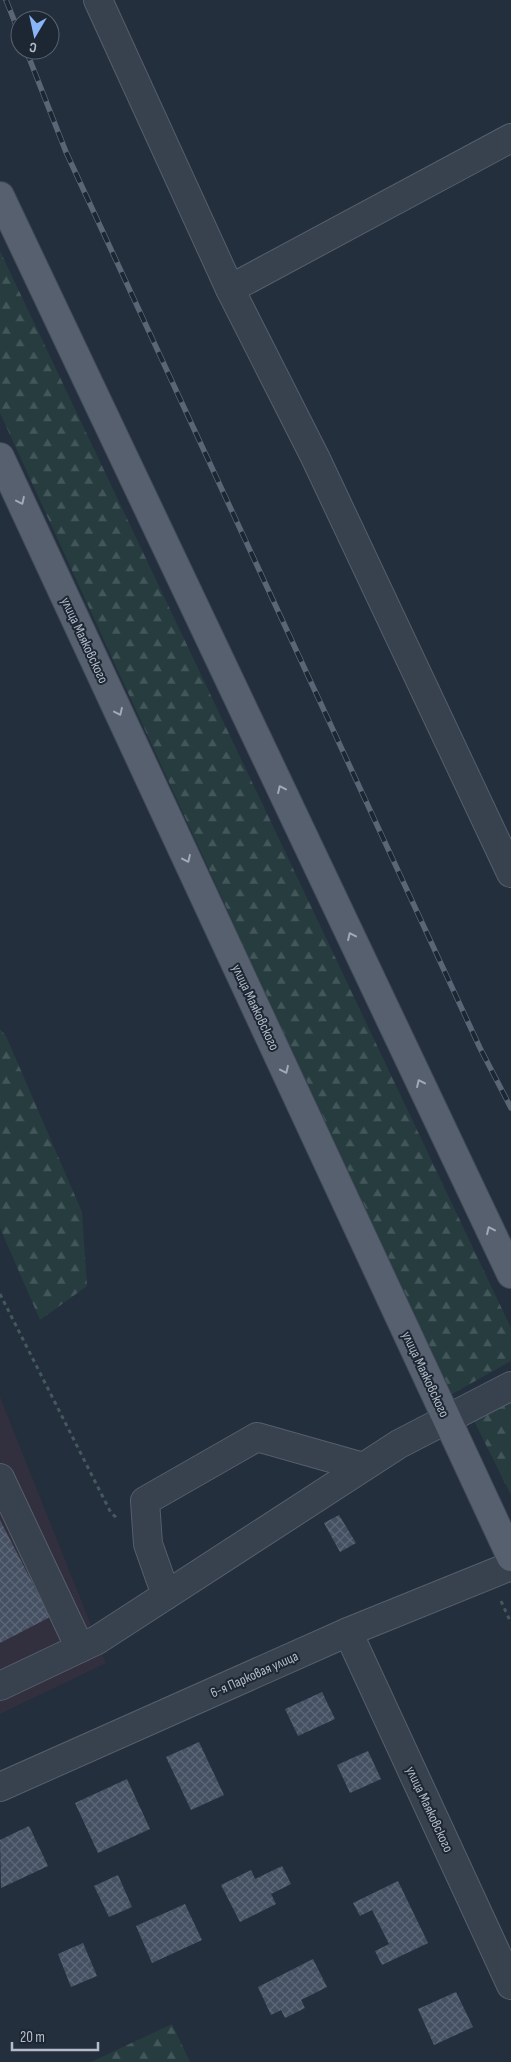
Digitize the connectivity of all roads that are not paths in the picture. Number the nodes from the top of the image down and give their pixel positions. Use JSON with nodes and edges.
{"nodes":[{"id":1,"x":98,"y":0,"type":"edge"},
{"id":2,"x":511,"y":138,"type":"edge"},
{"id":3,"x":0,"y":196,"type":"edge"},
{"id":4,"x":230,"y":289,"type":"junction"},
{"id":5,"x":0,"y":457,"type":"edge"},
{"id":6,"x":511,"y":873,"type":"edge"},
{"id":7,"x":511,"y":1274,"type":"edge"},
{"id":8,"x":511,"y":1386,"type":"edge"},
{"id":9,"x":447,"y":1418,"type":"junction"},
{"id":10,"x":363,"y":1467,"type":"junction"},
{"id":11,"x":0,"y":1478,"type":"edge"},
{"id":12,"x":511,"y":1558,"type":"edge"},
{"id":13,"x":511,"y":1566,"type":"edge"},
{"id":14,"x":166,"y":1595,"type":"junction"},
{"id":15,"x":348,"y":1632,"type":"junction"},
{"id":16,"x":80,"y":1648,"type":"junction"},
{"id":17,"x":0,"y":1686,"type":"edge"},
{"id":18,"x":0,"y":1787,"type":"edge"},
{"id":19,"x":511,"y":1986,"type":"edge"}],
"edges":[{"from":1,"to":4,"type":"street"},
{"from":2,"to":4,"type":"street"},
{"from":7,"to":3,"type":"main road","one_way":true},
{"from":4,"to":6,"type":"street"},
{"from":5,"to":9,"type":"main road","name":"улица Маяковского","one_way":true},
{"from":8,"to":9,"type":"street"},
{"from":9,"to":10,"type":"street"},
{"from":9,"to":12,"type":"main road","name":"улица Маяковского"},
{"from":10,"to":14,"type":"street"},
{"from":10,"to":14,"type":"street"},
{"from":11,"to":16,"type":"street"},
{"from":13,"to":15,"type":"street","name":"6-я Парковая улица"},
{"from":14,"to":16,"type":"street"},
{"from":15,"to":18,"type":"street","name":"6-я Парковая улица"},
{"from":15,"to":19,"type":"street","name":"улица Маяковского"},
{"from":16,"to":17,"type":"street"}]}
